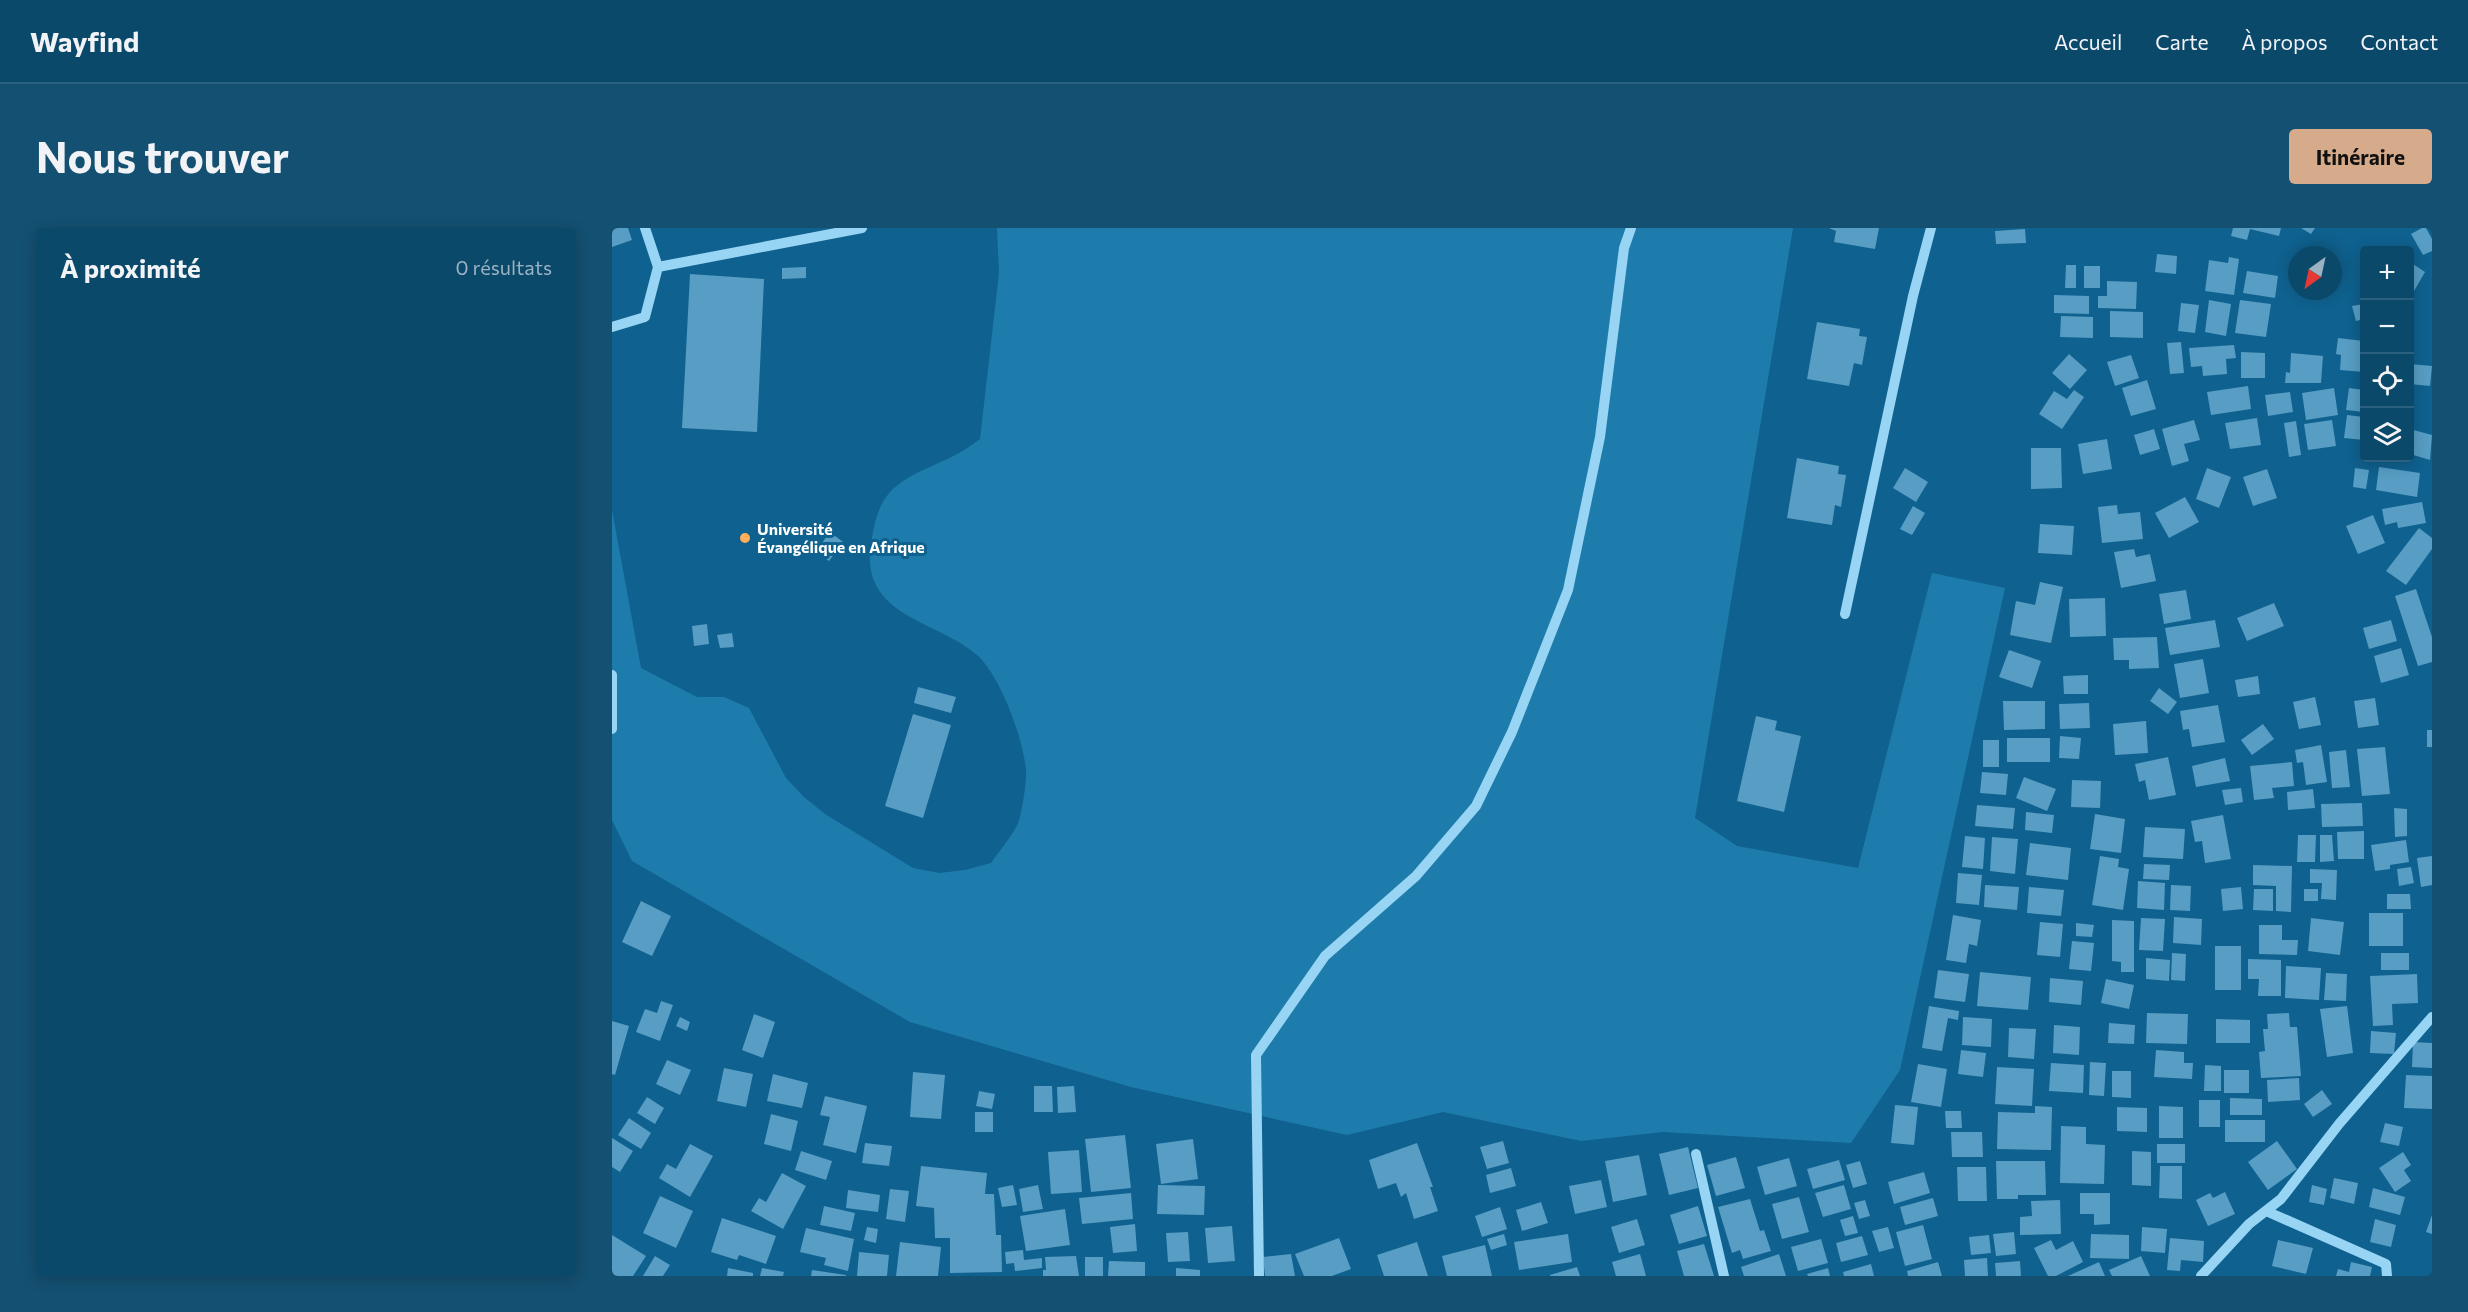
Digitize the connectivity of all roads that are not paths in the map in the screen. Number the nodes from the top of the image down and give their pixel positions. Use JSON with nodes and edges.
{"nodes":[{"id":1,"x":645,"y":228,"type":"edge"},
{"id":2,"x":862,"y":228,"type":"edge"},
{"id":3,"x":1631,"y":228,"type":"edge"},
{"id":4,"x":1930,"y":228,"type":"edge"},
{"id":5,"x":658,"y":267,"type":"junction"},
{"id":6,"x":612,"y":327,"type":"edge"},
{"id":7,"x":1845,"y":614,"type":"dead end"},
{"id":8,"x":612,"y":675,"type":"edge"},
{"id":9,"x":612,"y":729,"type":"edge"},
{"id":10,"x":2432,"y":1017,"type":"edge"},
{"id":11,"x":1696,"y":1154,"type":"dead end"},
{"id":12,"x":2266,"y":1211,"type":"junction"},
{"id":13,"x":1259,"y":1276,"type":"edge"},
{"id":14,"x":1724,"y":1276,"type":"edge"},
{"id":15,"x":2201,"y":1276,"type":"edge"},
{"id":16,"x":2387,"y":1276,"type":"edge"}],
"edges":[{"from":1,"to":5,"type":"street"},
{"from":2,"to":5,"type":"street"},
{"from":3,"to":13,"type":"street"},
{"from":4,"to":7,"type":"street"},
{"from":5,"to":6,"type":"street"},
{"from":8,"to":9,"type":"street"},
{"from":10,"to":12,"type":"street"},
{"from":11,"to":14,"type":"street"},
{"from":12,"to":15,"type":"street"},
{"from":12,"to":16,"type":"street"}]}
